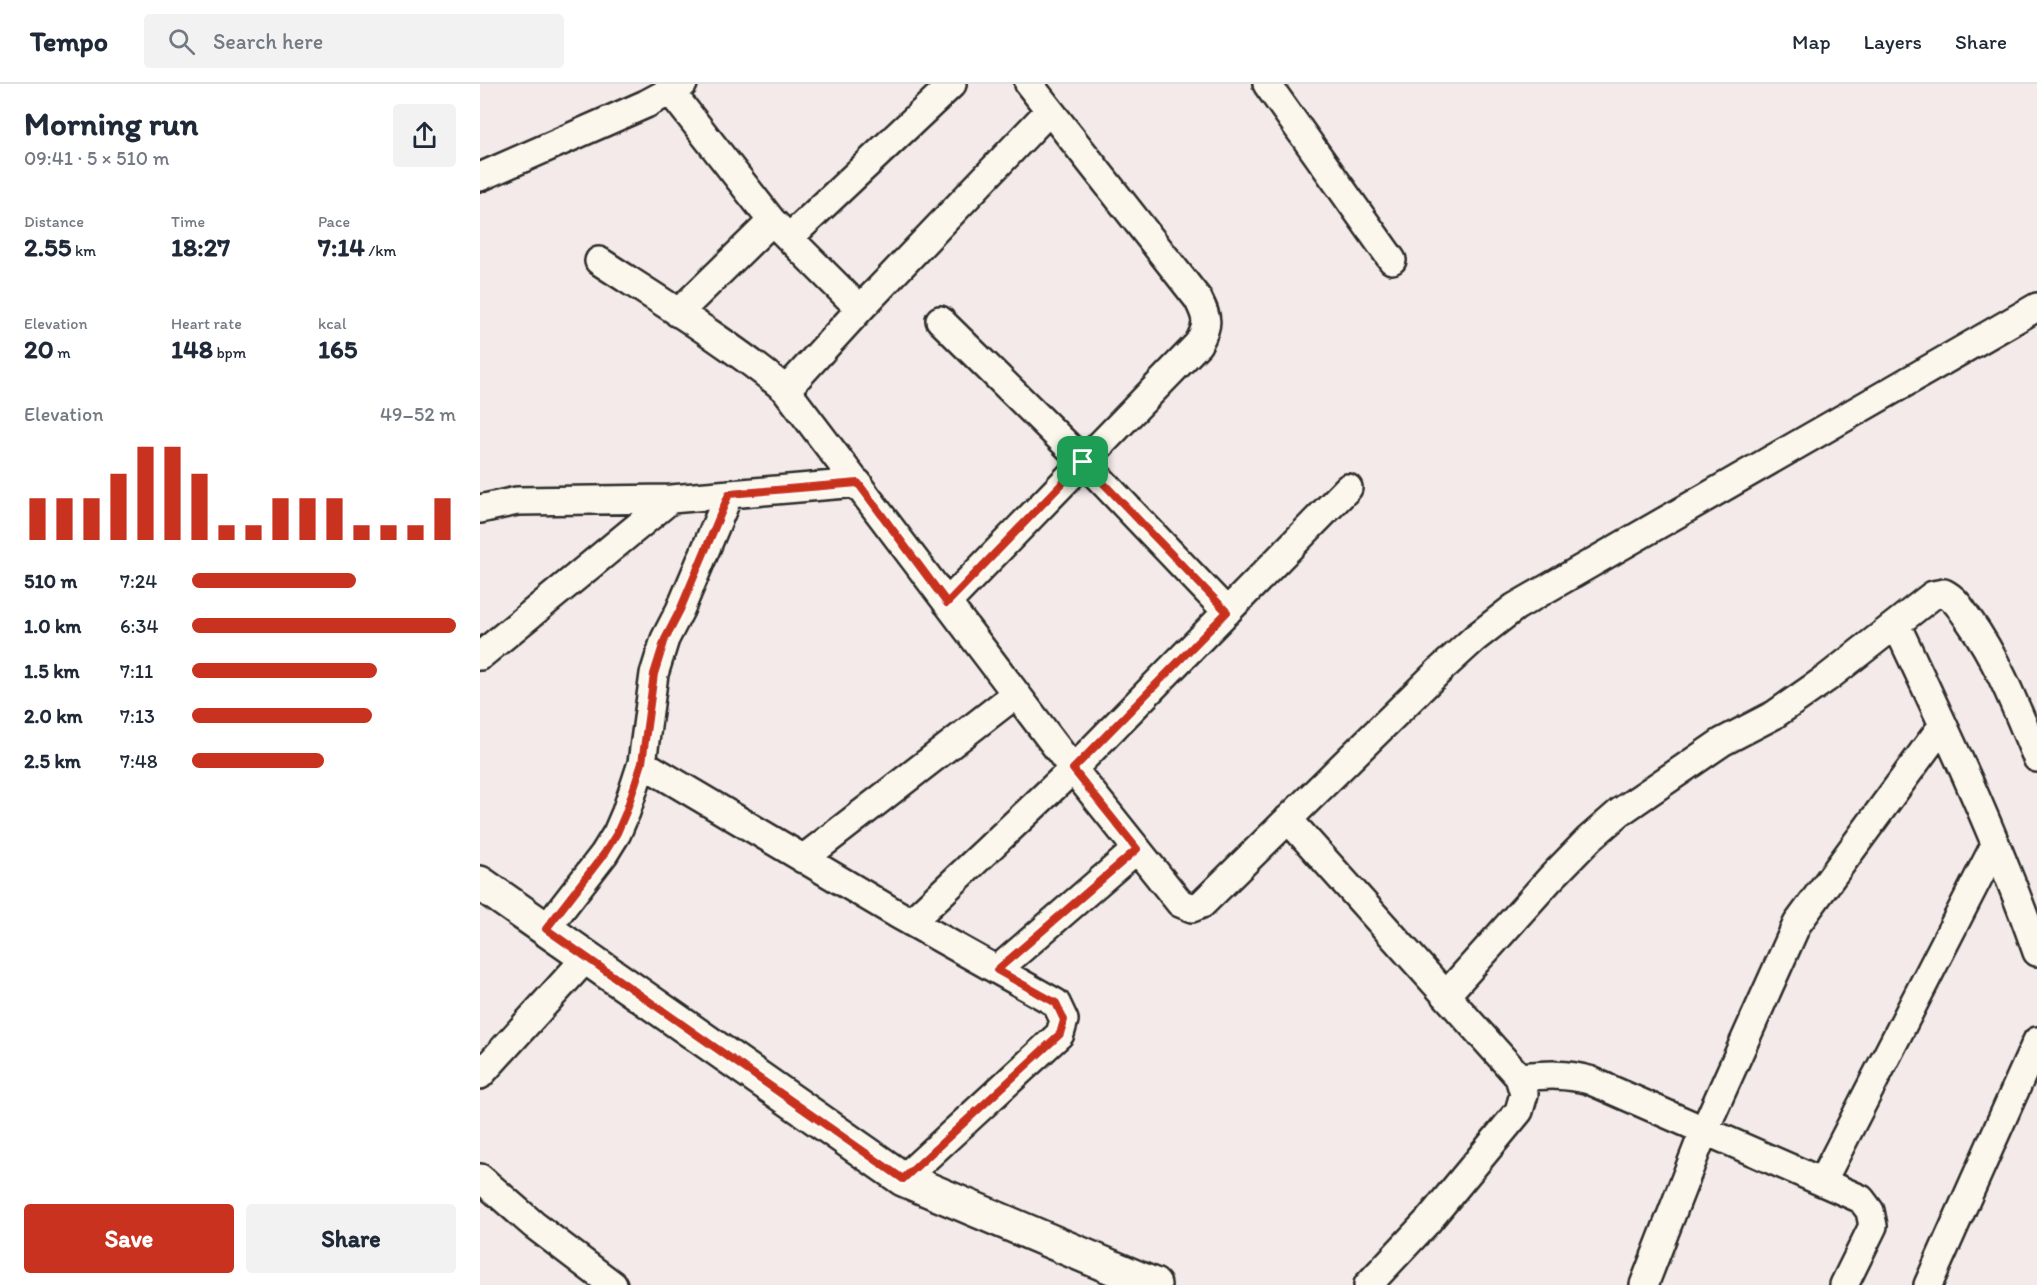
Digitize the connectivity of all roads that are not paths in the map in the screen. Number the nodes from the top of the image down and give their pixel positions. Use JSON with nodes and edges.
{"nodes":[{"id":1,"x":952,"y":84,"type":"edge"},
{"id":2,"x":1029,"y":84,"type":"edge"},
{"id":3,"x":1268,"y":84,"type":"edge"},
{"id":4,"x":677,"y":88,"type":"edge"},
{"id":5,"x":640,"y":94,"type":"edge"},
{"id":6,"x":1049,"y":111,"type":"junction"},
{"id":7,"x":480,"y":177,"type":"edge"},
{"id":8,"x":780,"y":230,"type":"junction"},
{"id":9,"x":1392,"y":260,"type":"dead end"},
{"id":10,"x":599,"y":261,"type":"dead end"},
{"id":11,"x":2037,"y":307,"type":"edge"},
{"id":12,"x":860,"y":309,"type":"junction"},
{"id":13,"x":678,"y":313,"type":"junction"},
{"id":14,"x":940,"y":320,"type":"dead end"},
{"id":15,"x":786,"y":390,"type":"junction"},
{"id":16,"x":1083,"y":462,"type":"junction"},
{"id":17,"x":858,"y":483,"type":"junction"},
{"id":18,"x":1348,"y":488,"type":"dead end"},
{"id":19,"x":729,"y":494,"type":"junction"},
{"id":20,"x":671,"y":499,"type":"junction"},
{"id":21,"x":480,"y":509,"type":"edge"},
{"id":22,"x":947,"y":603,"type":"junction"},
{"id":23,"x":1227,"y":612,"type":"junction"},
{"id":24,"x":1896,"y":624,"type":"junction"},
{"id":25,"x":480,"y":656,"type":"edge"},
{"id":26,"x":1016,"y":694,"type":"junction"},
{"id":27,"x":1943,"y":725,"type":"junction"},
{"id":28,"x":2037,"y":758,"type":"edge"},
{"id":29,"x":642,"y":763,"type":"junction"},
{"id":30,"x":1073,"y":769,"type":"junction"},
{"id":31,"x":1288,"y":819,"type":"junction"},
{"id":32,"x":1995,"y":845,"type":"junction"},
{"id":33,"x":1137,"y":849,"type":"junction"},
{"id":34,"x":803,"y":859,"type":"junction"},
{"id":35,"x":480,"y":883,"type":"edge"},
{"id":36,"x":911,"y":922,"type":"junction"},
{"id":37,"x":546,"y":929,"type":"junction"},
{"id":38,"x":2037,"y":952,"type":"edge"},
{"id":39,"x":587,"y":957,"type":"junction"},
{"id":40,"x":997,"y":970,"type":"junction"},
{"id":41,"x":1446,"y":995,"type":"junction"},
{"id":42,"x":2037,"y":1041,"type":"edge"},
{"id":43,"x":480,"y":1075,"type":"edge"},
{"id":44,"x":1519,"y":1077,"type":"junction"},
{"id":45,"x":1704,"y":1131,"type":"junction"},
{"id":46,"x":480,"y":1178,"type":"edge"},
{"id":47,"x":903,"y":1179,"type":"junction"},
{"id":48,"x":1822,"y":1182,"type":"junction"},
{"id":49,"x":613,"y":1285,"type":"edge"},
{"id":50,"x":1154,"y":1285,"type":"edge"},
{"id":51,"x":1368,"y":1285,"type":"edge"},
{"id":52,"x":1644,"y":1285,"type":"edge"},
{"id":53,"x":1844,"y":1285,"type":"edge"},
{"id":54,"x":1928,"y":1285,"type":"edge"}],
"edges":[{"from":1,"to":8,"type":"street"},
{"from":2,"to":6,"type":"street"},
{"from":3,"to":9,"type":"street"},
{"from":4,"to":5,"type":"street"},
{"from":4,"to":8,"type":"street"},
{"from":5,"to":7,"type":"street"},
{"from":6,"to":12,"type":"street"},
{"from":6,"to":16,"type":"street"},
{"from":8,"to":12,"type":"street"},
{"from":8,"to":13,"type":"street"},
{"from":10,"to":13,"type":"street"},
{"from":11,"to":31,"type":"street"},
{"from":12,"to":15,"type":"street"},
{"from":13,"to":15,"type":"street"},
{"from":14,"to":16,"type":"street"},
{"from":15,"to":17,"type":"street"},
{"from":16,"to":22,"type":"street"},
{"from":16,"to":23,"type":"street"},
{"from":17,"to":19,"type":"street"},
{"from":17,"to":22,"type":"street"},
{"from":18,"to":23,"type":"street"},
{"from":19,"to":20,"type":"street"},
{"from":19,"to":29,"type":"street"},
{"from":20,"to":21,"type":"street"},
{"from":20,"to":25,"type":"street"},
{"from":22,"to":26,"type":"street"},
{"from":23,"to":30,"type":"street"},
{"from":24,"to":27,"type":"street"},
{"from":24,"to":28,"type":"street"},
{"from":24,"to":41,"type":"street"},
{"from":26,"to":30,"type":"street"},
{"from":26,"to":34,"type":"street"},
{"from":27,"to":32,"type":"street"},
{"from":27,"to":45,"type":"street"},
{"from":29,"to":34,"type":"street"},
{"from":29,"to":37,"type":"street"},
{"from":30,"to":33,"type":"street"},
{"from":30,"to":36,"type":"street"},
{"from":31,"to":33,"type":"street"},
{"from":31,"to":41,"type":"street"},
{"from":32,"to":38,"type":"street"},
{"from":32,"to":48,"type":"street"},
{"from":33,"to":40,"type":"street"},
{"from":34,"to":36,"type":"street"},
{"from":35,"to":37,"type":"main road"},
{"from":36,"to":40,"type":"street"},
{"from":37,"to":39,"type":"main road"},
{"from":39,"to":43,"type":"street"},
{"from":39,"to":47,"type":"main road"},
{"from":40,"to":47,"type":"street"},
{"from":41,"to":44,"type":"street"},
{"from":42,"to":54,"type":"street"},
{"from":44,"to":45,"type":"street"},
{"from":44,"to":51,"type":"street"},
{"from":45,"to":48,"type":"street"},
{"from":45,"to":52,"type":"street"},
{"from":46,"to":49,"type":"street"},
{"from":47,"to":50,"type":"main road"},
{"from":48,"to":53,"type":"street"}]}
